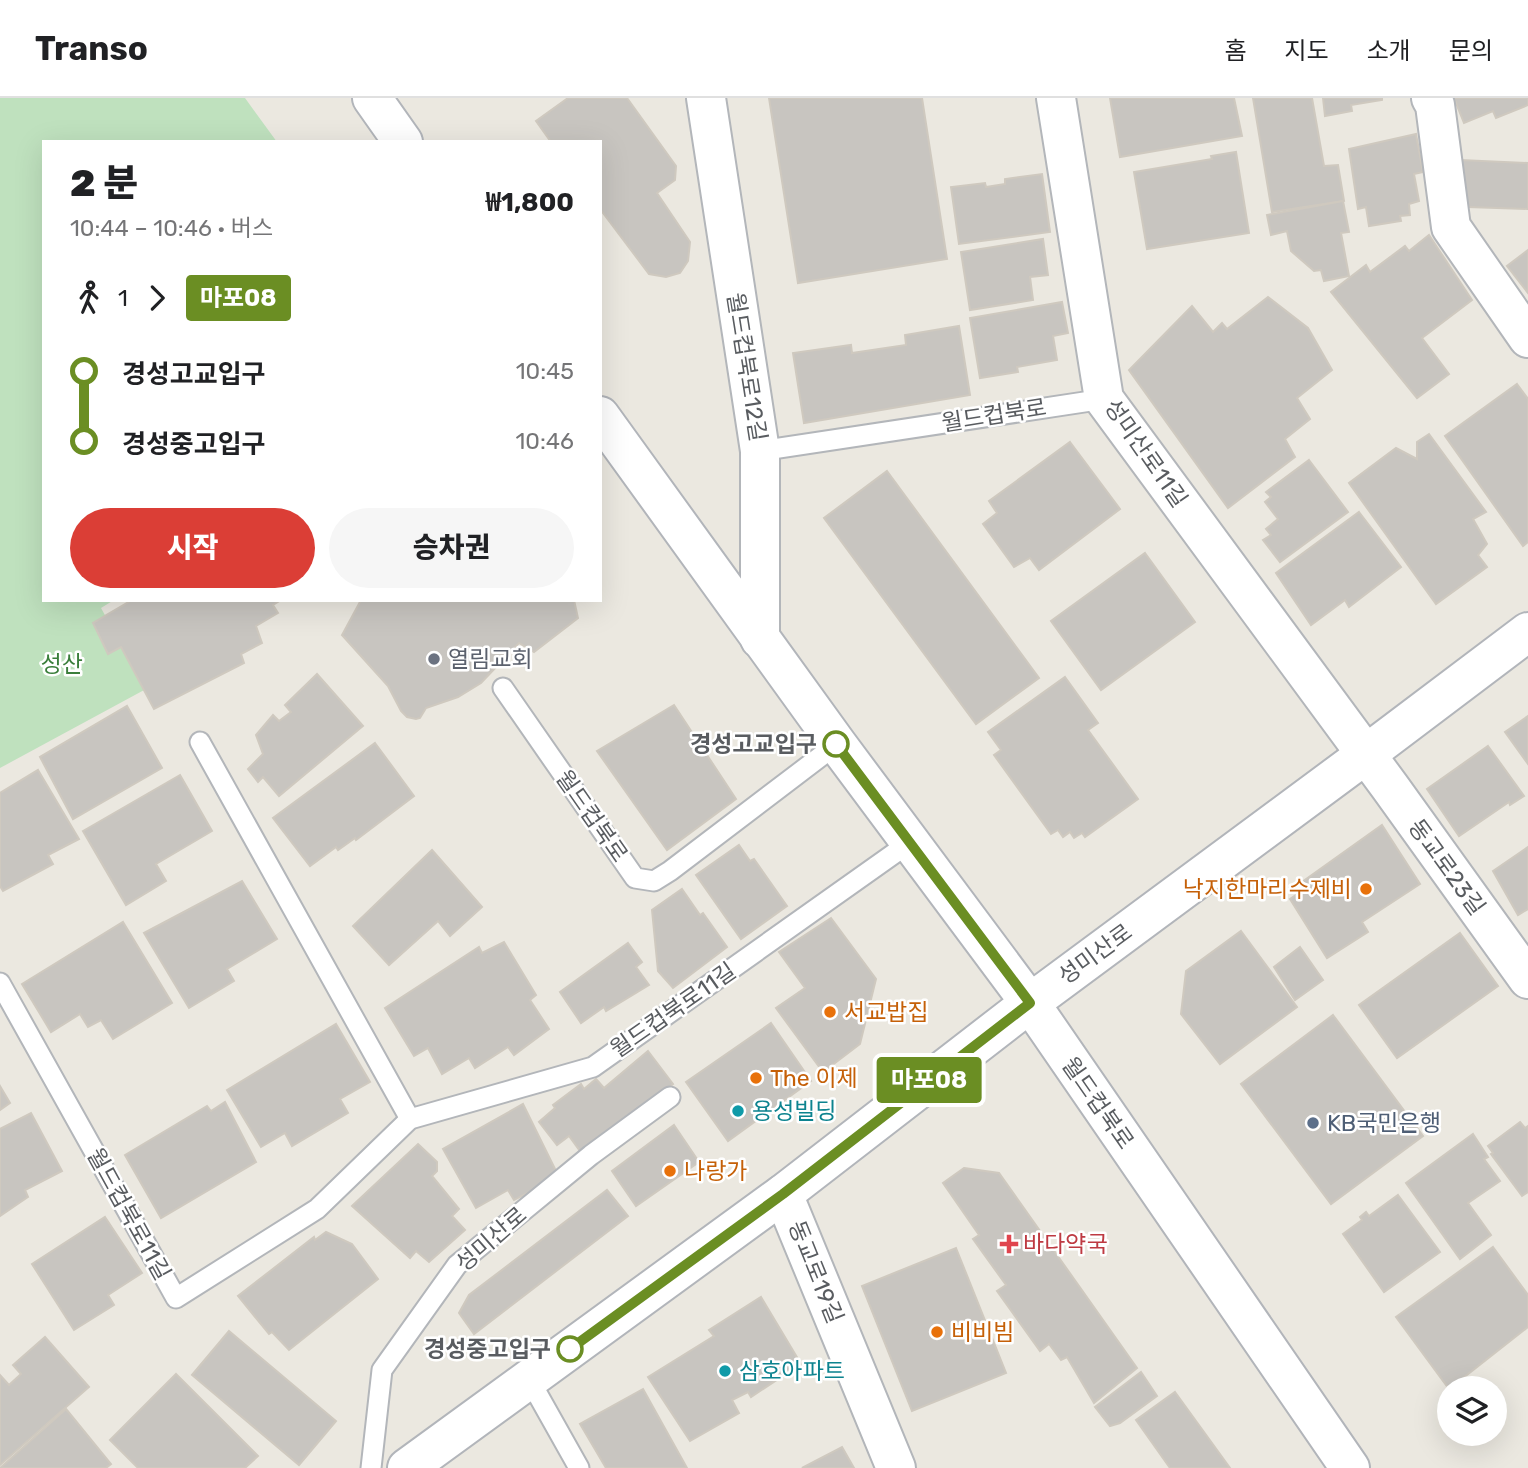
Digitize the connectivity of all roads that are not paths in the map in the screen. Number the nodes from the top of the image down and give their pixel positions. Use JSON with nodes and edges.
{"nodes":[{"id":1,"x":372,"y":98,"type":"edge"},
{"id":2,"x":706,"y":98,"type":"edge"},
{"id":3,"x":1056,"y":98,"type":"edge"},
{"id":4,"x":1431,"y":98,"type":"edge"},
{"id":5,"x":402,"y":140,"type":"edge"},
{"id":6,"x":1528,"y":338,"type":"edge"},
{"id":7,"x":1104,"y":398,"type":"junction"},
{"id":8,"x":602,"y":419,"type":"edge"},
{"id":9,"x":760,"y":451,"type":"junction"},
{"id":10,"x":1528,"y":632,"type":"edge"},
{"id":11,"x":760,"y":639,"type":"junction"},
{"id":12,"x":503,"y":688,"type":"dead end"},
{"id":13,"x":200,"y":742,"type":"dead end"},
{"id":14,"x":836,"y":744,"type":"junction"},
{"id":15,"x":1365,"y":755,"type":"junction"},
{"id":16,"x":909,"y":843,"type":"junction"},
{"id":17,"x":1528,"y":979,"type":"edge"},
{"id":18,"x":0,"y":983,"type":"edge"},
{"id":19,"x":1030,"y":1003,"type":"junction"},
{"id":20,"x":670,"y":1097,"type":"dead end"},
{"id":21,"x":410,"y":1119,"type":"junction"},
{"id":22,"x":783,"y":1194,"type":"junction"},
{"id":23,"x":529,"y":1379,"type":"junction"},
{"id":24,"x":371,"y":1468,"type":"edge"},
{"id":25,"x":407,"y":1468,"type":"edge"},
{"id":26,"x":579,"y":1468,"type":"edge"},
{"id":27,"x":896,"y":1468,"type":"edge"},
{"id":28,"x":1350,"y":1468,"type":"edge"}],
"edges":[{"from":1,"to":5,"type":"street"},
{"from":2,"to":9,"type":"street","name":"월드컵북로12길"},
{"from":3,"to":7,"type":"street","name":"성미산로11길"},
{"from":4,"to":6,"type":"street"},
{"from":7,"to":9,"type":"lane","name":"월드컵북로"},
{"from":7,"to":15,"type":"street","name":"성미산로11길"},
{"from":8,"to":11,"type":"street","name":"월드컵북로"},
{"from":9,"to":11,"type":"street","name":"월드컵북로12길"},
{"from":10,"to":15,"type":"street","name":"성미산로"},
{"from":11,"to":14,"type":"street","name":"월드컵북로"},
{"from":12,"to":14,"type":"lane","name":"월드컵북로"},
{"from":13,"to":21,"type":"lane"},
{"from":14,"to":16,"type":"street","name":"월드컵북로"},
{"from":15,"to":17,"type":"street","name":"동교로23길"},
{"from":15,"to":19,"type":"street","name":"성미산로"},
{"from":16,"to":19,"type":"street","name":"월드컵북로"},
{"from":16,"to":21,"type":"lane","name":"월드컵북로11길"},
{"from":18,"to":21,"type":"lane","name":"월드컵북로11길"},
{"from":19,"to":22,"type":"street","name":"성미산로"},
{"from":19,"to":28,"type":"street","name":"월드컵북로"},
{"from":20,"to":24,"type":"lane","name":"성미산로"},
{"from":22,"to":23,"type":"street","name":"성미산로"},
{"from":22,"to":27,"type":"street","name":"동교로19길"},
{"from":23,"to":25,"type":"street","name":"성미산로"},
{"from":23,"to":26,"type":"lane"}]}
